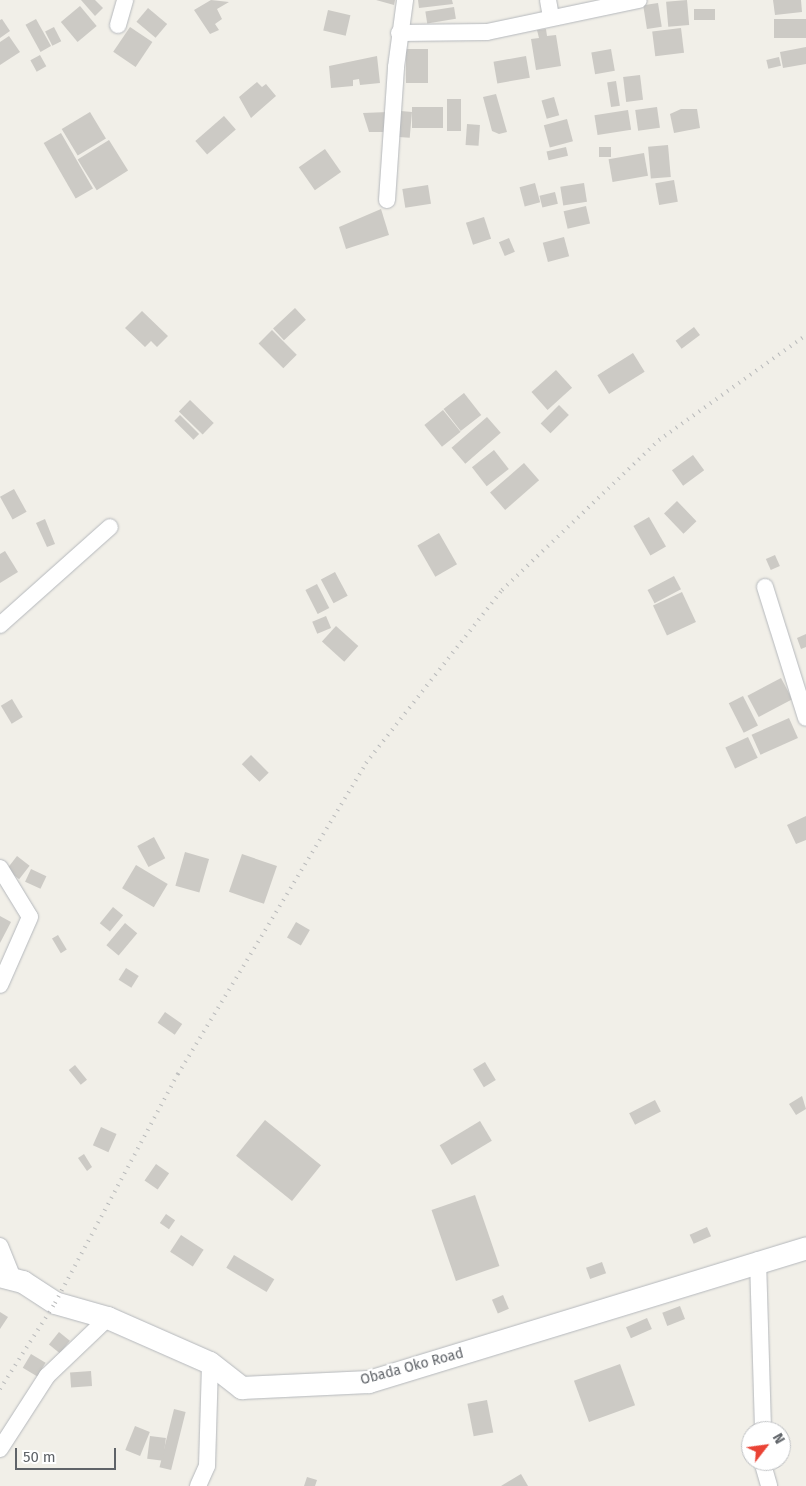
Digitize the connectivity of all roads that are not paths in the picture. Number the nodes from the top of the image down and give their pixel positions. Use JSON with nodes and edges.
{"nodes":[{"id":1,"x":125,"y":0,"type":"edge"},
{"id":2,"x":405,"y":0,"type":"edge"},
{"id":3,"x":548,"y":0,"type":"edge"},
{"id":4,"x":639,"y":0,"type":"edge"},
{"id":5,"x":551,"y":17,"type":"junction"},
{"id":6,"x":118,"y":25,"type":"dead end"},
{"id":7,"x":399,"y":33,"type":"junction"},
{"id":8,"x":388,"y":200,"type":"dead end"},
{"id":9,"x":110,"y":528,"type":"dead end"},
{"id":10,"x":765,"y":587,"type":"dead end"},
{"id":11,"x":0,"y":625,"type":"edge"},
{"id":12,"x":806,"y":718,"type":"edge"},
{"id":13,"x":0,"y":868,"type":"edge"},
{"id":14,"x":0,"y":985,"type":"edge"},
{"id":15,"x":0,"y":1246,"type":"edge"},
{"id":16,"x":806,"y":1248,"type":"edge"},
{"id":17,"x":758,"y":1260,"type":"junction"},
{"id":18,"x":7,"y":1277,"type":"edge"},
{"id":19,"x":108,"y":1318,"type":"junction"},
{"id":20,"x":210,"y":1363,"type":"junction"},
{"id":21,"x":763,"y":1421,"type":"edge"},
{"id":22,"x":0,"y":1449,"type":"edge"},
{"id":23,"x":764,"y":1471,"type":"edge"},
{"id":24,"x":198,"y":1486,"type":"edge"},
{"id":25,"x":768,"y":1486,"type":"edge"}],
"edges":[{"from":1,"to":6,"type":"street"},
{"from":2,"to":7,"type":"street"},
{"from":3,"to":5,"type":"street"},
{"from":4,"to":5,"type":"street"},
{"from":5,"to":7,"type":"street"},
{"from":7,"to":8,"type":"street"},
{"from":9,"to":11,"type":"street"},
{"from":10,"to":12,"type":"street"},
{"from":13,"to":14,"type":"street"},
{"from":15,"to":18,"type":"street"},
{"from":16,"to":17,"type":"main road","name":"Obada Oko Road"},
{"from":17,"to":20,"type":"main road","name":"Obada Oko Road"},
{"from":17,"to":21,"type":"street"},
{"from":18,"to":19,"type":"main road","name":"Obada Oko Road"},
{"from":19,"to":20,"type":"main road","name":"Obada Oko Road"},
{"from":19,"to":22,"type":"street"},
{"from":20,"to":24,"type":"street"},
{"from":23,"to":25,"type":"street"}]}
